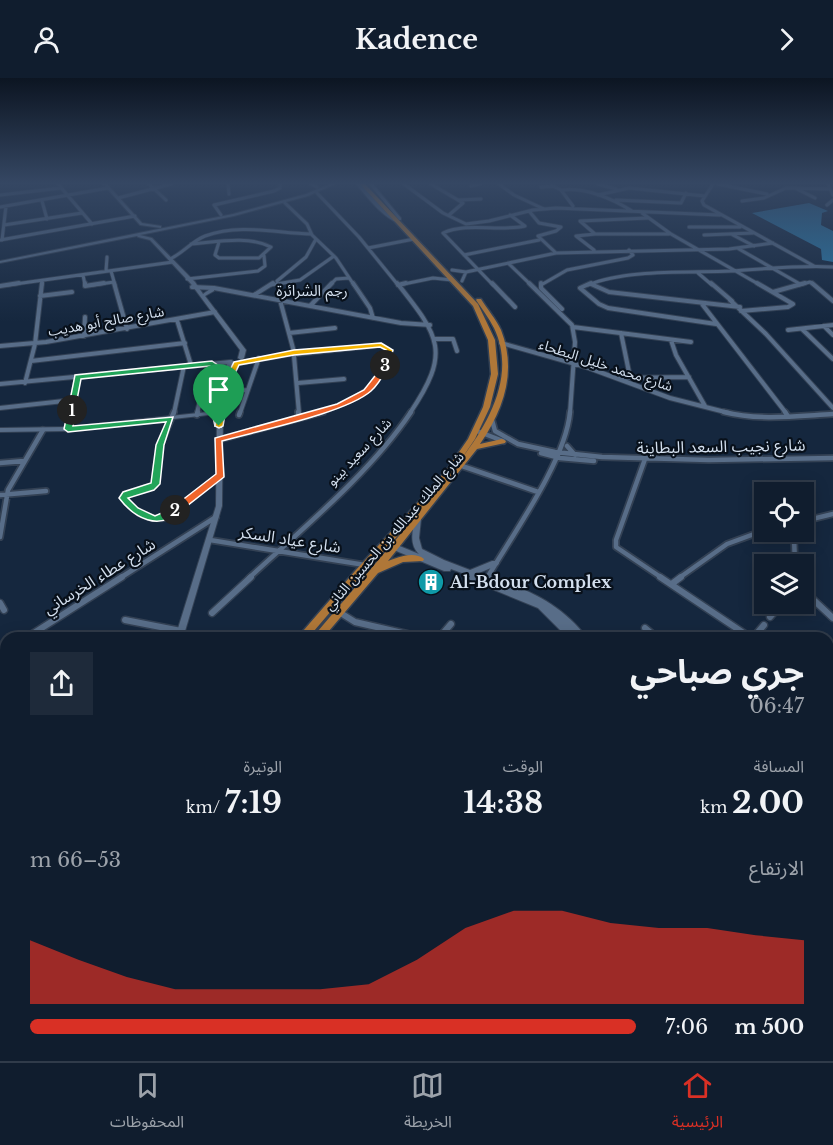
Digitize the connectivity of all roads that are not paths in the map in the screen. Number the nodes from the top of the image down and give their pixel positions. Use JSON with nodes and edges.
{"nodes":[{"id":1,"x":59,"y":230,"type":"edge"},
{"id":2,"x":137,"y":230,"type":"edge"},
{"id":3,"x":154,"y":230,"type":"edge"},
{"id":4,"x":161,"y":230,"type":"edge"},
{"id":5,"x":233,"y":230,"type":"edge"},
{"id":6,"x":282,"y":230,"type":"edge"},
{"id":7,"x":309,"y":230,"type":"edge"},
{"id":8,"x":352,"y":230,"type":"edge"},
{"id":9,"x":407,"y":230,"type":"edge"},
{"id":10,"x":409,"y":230,"type":"edge"},
{"id":11,"x":454,"y":230,"type":"edge"},
{"id":12,"x":472,"y":230,"type":"edge"},
{"id":13,"x":498,"y":230,"type":"edge"},
{"id":14,"x":557,"y":230,"type":"edge"},
{"id":15,"x":590,"y":230,"type":"edge"},
{"id":16,"x":665,"y":230,"type":"edge"},
{"id":17,"x":724,"y":230,"type":"edge"},
{"id":18,"x":748,"y":230,"type":"edge"},
{"id":19,"x":156,"y":231,"type":"junction"},
{"id":20,"x":754,"y":233,"type":"junction"},
{"id":21,"x":311,"y":234,"type":"junction"},
{"id":22,"x":595,"y":234,"type":"junction"},
{"id":23,"x":671,"y":234,"type":"junction"},
{"id":24,"x":133,"y":235,"type":"junction"},
{"id":25,"x":704,"y":235,"type":"dead end"},
{"id":26,"x":734,"y":235,"type":"junction"},
{"id":27,"x":762,"y":238,"type":"junction"},
{"id":28,"x":151,"y":239,"type":"junction"},
{"id":29,"x":316,"y":239,"type":"junction"},
{"id":30,"x":414,"y":239,"type":"junction"},
{"id":31,"x":1,"y":240,"type":"edge"},
{"id":32,"x":539,"y":240,"type":"dead end"},
{"id":33,"x":219,"y":242,"type":"junction"},
{"id":34,"x":191,"y":244,"type":"junction"},
{"id":35,"x":773,"y":244,"type":"junction"},
{"id":36,"x":758,"y":246,"type":"junction"},
{"id":37,"x":368,"y":248,"type":"junction"},
{"id":38,"x":739,"y":249,"type":"junction"},
{"id":39,"x":594,"y":250,"type":"junction"},
{"id":40,"x":629,"y":250,"type":"junction"},
{"id":41,"x":700,"y":250,"type":"junction"},
{"id":42,"x":556,"y":253,"type":"junction"},
{"id":43,"x":464,"y":255,"type":"junction"},
{"id":44,"x":264,"y":256,"type":"junction"},
{"id":45,"x":334,"y":256,"type":"junction"},
{"id":46,"x":107,"y":257,"type":"dead end"},
{"id":47,"x":0,"y":260,"type":"edge"},
{"id":48,"x":171,"y":260,"type":"junction"},
{"id":49,"x":803,"y":261,"type":"junction"},
{"id":50,"x":508,"y":263,"type":"junction"},
{"id":51,"x":811,"y":265,"type":"junction"},
{"id":52,"x":826,"y":265,"type":"junction"},
{"id":53,"x":795,"y":266,"type":"junction"},
{"id":54,"x":833,"y":266,"type":"edge"},
{"id":55,"x":441,"y":267,"type":"junction"},
{"id":56,"x":771,"y":268,"type":"junction"},
{"id":57,"x":478,"y":269,"type":"junction"},
{"id":58,"x":452,"y":270,"type":"junction"},
{"id":59,"x":734,"y":270,"type":"junction"},
{"id":60,"x":109,"y":271,"type":"junction"},
{"id":61,"x":466,"y":272,"type":"junction"},
{"id":62,"x":697,"y":272,"type":"junction"},
{"id":63,"x":83,"y":275,"type":"junction"},
{"id":64,"x":349,"y":278,"type":"junction"},
{"id":65,"x":433,"y":278,"type":"junction"},
{"id":66,"x":188,"y":280,"type":"junction"},
{"id":67,"x":458,"y":280,"type":"junction"},
{"id":68,"x":42,"y":281,"type":"junction"},
{"id":69,"x":114,"y":282,"type":"junction"},
{"id":70,"x":274,"y":283,"type":"junction"},
{"id":71,"x":591,"y":284,"type":"junction"},
{"id":72,"x":800,"y":284,"type":"junction"},
{"id":73,"x":398,"y":285,"type":"junction"},
{"id":74,"x":0,"y":286,"type":"edge"},
{"id":75,"x":195,"y":287,"type":"junction"},
{"id":76,"x":212,"y":289,"type":"junction"},
{"id":77,"x":72,"y":292,"type":"dead end"},
{"id":78,"x":773,"y":292,"type":"junction"},
{"id":79,"x":40,"y":296,"type":"junction"},
{"id":80,"x":202,"y":296,"type":"junction"},
{"id":81,"x":254,"y":296,"type":"junction"},
{"id":82,"x":266,"y":298,"type":"junction"},
{"id":83,"x":280,"y":300,"type":"junction"},
{"id":84,"x":833,"y":301,"type":"edge"},
{"id":85,"x":702,"y":304,"type":"junction"},
{"id":86,"x":310,"y":306,"type":"junction"},
{"id":87,"x":515,"y":307,"type":"dead end"},
{"id":88,"x":741,"y":309,"type":"junction"},
{"id":89,"x":760,"y":309,"type":"joint"},
{"id":90,"x":215,"y":312,"type":"junction"},
{"id":91,"x":85,"y":317,"type":"dead end"},
{"id":92,"x":373,"y":318,"type":"junction"},
{"id":93,"x":567,"y":318,"type":"junction"},
{"id":94,"x":177,"y":320,"type":"junction"},
{"id":95,"x":716,"y":324,"type":"junction"},
{"id":96,"x":430,"y":325,"type":"junction"},
{"id":97,"x":833,"y":325,"type":"edge"},
{"id":98,"x":824,"y":326,"type":"junction"},
{"id":99,"x":573,"y":327,"type":"junction"},
{"id":100,"x":335,"y":328,"type":"dead end"},
{"id":101,"x":127,"y":329,"type":"junction"},
{"id":102,"x":802,"y":329,"type":"junction"},
{"id":103,"x":788,"y":330,"type":"dead end"},
{"id":104,"x":289,"y":333,"type":"junction"},
{"id":105,"x":621,"y":333,"type":"junction"},
{"id":106,"x":833,"y":335,"type":"edge"},
{"id":107,"x":84,"y":336,"type":"junction"},
{"id":108,"x":435,"y":339,"type":"junction"},
{"id":109,"x":671,"y":340,"type":"junction"},
{"id":110,"x":691,"y":342,"type":"dead end"},
{"id":111,"x":184,"y":343,"type":"junction"},
{"id":112,"x":501,"y":343,"type":"junction"},
{"id":113,"x":34,"y":344,"type":"junction"},
{"id":114,"x":0,"y":346,"type":"edge"},
{"id":115,"x":242,"y":349,"type":"junction"},
{"id":116,"x":457,"y":351,"type":"dead end"},
{"id":117,"x":294,"y":354,"type":"junction"},
{"id":118,"x":254,"y":358,"type":"junction"},
{"id":119,"x":833,"y":359,"type":"edge"},
{"id":120,"x":31,"y":361,"type":"junction"},
{"id":121,"x":236,"y":361,"type":"junction"},
{"id":122,"x":573,"y":363,"type":"junction"},
{"id":123,"x":212,"y":364,"type":"junction"},
{"id":124,"x":191,"y":365,"type":"junction"},
{"id":125,"x":184,"y":366,"type":"junction"},
{"id":126,"x":225,"y":372,"type":"junction"},
{"id":127,"x":78,"y":377,"type":"junction"},
{"id":128,"x":630,"y":377,"type":"junction"},
{"id":129,"x":689,"y":377,"type":"junction"},
{"id":130,"x":344,"y":379,"type":"dead end"},
{"id":131,"x":618,"y":379,"type":"junction"},
{"id":132,"x":223,"y":380,"type":"junction"},
{"id":133,"x":206,"y":381,"type":"junction"},
{"id":134,"x":25,"y":382,"type":"junction"},
{"id":135,"x":298,"y":383,"type":"junction"},
{"id":136,"x":0,"y":384,"type":"edge"},
{"id":137,"x":248,"y":390,"type":"junction"},
{"id":138,"x":225,"y":392,"type":"junction"},
{"id":139,"x":73,"y":400,"type":"junction"},
{"id":140,"x":705,"y":406,"type":"junction"},
{"id":141,"x":0,"y":408,"type":"edge"},
{"id":142,"x":833,"y":408,"type":"edge"},
{"id":143,"x":218,"y":412,"type":"junction"},
{"id":144,"x":833,"y":414,"type":"edge"},
{"id":145,"x":239,"y":415,"type":"dead end"},
{"id":146,"x":197,"y":416,"type":"junction"},
{"id":147,"x":788,"y":416,"type":"junction"},
{"id":148,"x":299,"y":418,"type":"junction"},
{"id":149,"x":171,"y":419,"type":"junction"},
{"id":150,"x":492,"y":420,"type":"junction"},
{"id":151,"x":0,"y":429,"type":"edge"},
{"id":152,"x":68,"y":429,"type":"junction"},
{"id":153,"x":43,"y":430,"type":"junction"},
{"id":154,"x":481,"y":432,"type":"junction"},
{"id":155,"x":218,"y":440,"type":"junction"},
{"id":156,"x":565,"y":440,"type":"joint"},
{"id":157,"x":502,"y":441,"type":"junction"},
{"id":158,"x":564,"y":446,"type":"junction"},
{"id":159,"x":477,"y":447,"type":"junction"},
{"id":160,"x":546,"y":451,"type":"junction"},
{"id":161,"x":559,"y":456,"type":"junction"},
{"id":162,"x":576,"y":456,"type":"junction"},
{"id":163,"x":833,"y":458,"type":"edge"},
{"id":164,"x":610,"y":459,"type":"junction"},
{"id":165,"x":645,"y":459,"type":"junction"},
{"id":166,"x":24,"y":461,"type":"junction"},
{"id":167,"x":0,"y":463,"type":"edge"},
{"id":168,"x":554,"y":464,"type":"joint"},
{"id":169,"x":462,"y":466,"type":"junction"},
{"id":170,"x":221,"y":475,"type":"junction"},
{"id":171,"x":45,"y":491,"type":"dead end"},
{"id":172,"x":538,"y":492,"type":"junction"},
{"id":173,"x":0,"y":495,"type":"edge"},
{"id":174,"x":7,"y":495,"type":"junction"},
{"id":175,"x":124,"y":498,"type":"joint"},
{"id":176,"x":833,"y":514,"type":"edge"},
{"id":177,"x":216,"y":517,"type":"junction"},
{"id":178,"x":418,"y":519,"type":"junction"},
{"id":179,"x":814,"y":519,"type":"edge"},
{"id":180,"x":754,"y":534,"type":"edge"},
{"id":181,"x":0,"y":537,"type":"edge"},
{"id":182,"x":210,"y":540,"type":"junction"},
{"id":183,"x":385,"y":543,"type":"junction"},
{"id":184,"x":615,"y":544,"type":"joint"},
{"id":185,"x":394,"y":548,"type":"junction"},
{"id":186,"x":280,"y":550,"type":"junction"},
{"id":187,"x":420,"y":559,"type":"junction"},
{"id":188,"x":495,"y":563,"type":"junction"},
{"id":189,"x":364,"y":565,"type":"junction"},
{"id":190,"x":373,"y":571,"type":"junction"},
{"id":191,"x":472,"y":572,"type":"junction"},
{"id":192,"x":486,"y":580,"type":"junction"},
{"id":193,"x":673,"y":583,"type":"junction"},
{"id":194,"x":814,"y":600,"type":"edge"},
{"id":195,"x":0,"y":603,"type":"edge"},
{"id":196,"x":4,"y":610,"type":"dead end"},
{"id":197,"x":339,"y":612,"type":"junction"},
{"id":198,"x":212,"y":613,"type":"dead end"},
{"id":199,"x":773,"y":614,"type":"edge"},
{"id":200,"x":770,"y":617,"type":"dead end"},
{"id":201,"x":833,"y":618,"type":"edge"},
{"id":202,"x":125,"y":620,"type":"dead end"},
{"id":203,"x":451,"y":624,"type":"dead end"},
{"id":204,"x":764,"y":625,"type":"dead end"},
{"id":205,"x":645,"y":628,"type":"dead end"},
{"id":206,"x":35,"y":632,"type":"edge"},
{"id":207,"x":172,"y":632,"type":"edge"},
{"id":208,"x":181,"y":632,"type":"edge"},
{"id":209,"x":307,"y":632,"type":"edge"},
{"id":210,"x":322,"y":632,"type":"edge"},
{"id":211,"x":385,"y":632,"type":"edge"},
{"id":212,"x":444,"y":632,"type":"edge"},
{"id":213,"x":568,"y":632,"type":"edge"},
{"id":214,"x":578,"y":632,"type":"edge"},
{"id":215,"x":650,"y":632,"type":"edge"},
{"id":216,"x":743,"y":632,"type":"edge"},
{"id":217,"x":758,"y":632,"type":"edge"}],
"edges":[{"from":1,"to":31,"type":"street"},
{"from":2,"to":24,"type":"street"},
{"from":3,"to":24,"type":"street"},
{"from":4,"to":19,"type":"street"},
{"from":5,"to":34,"type":"street"},
{"from":6,"to":21,"type":"street"},
{"from":7,"to":21,"type":"street"},
{"from":8,"to":37,"type":"street","name":"شارع سعيد بينو"},
{"from":9,"to":30,"type":"highway","name":"شارع الملك عبدالله بن الحسين الثاني"},
{"from":10,"to":58,"type":"highway","name":"شارع الملك عبدالله بن الحسين الثاني"},
{"from":11,"to":43,"type":"street"},
{"from":12,"to":13,"type":"street"},
{"from":14,"to":42,"type":"street"},
{"from":15,"to":22,"type":"street"},
{"from":16,"to":23,"type":"street"},
{"from":17,"to":26,"type":"street"},
{"from":18,"to":20,"type":"street"},
{"from":19,"to":24,"type":"street"},
{"from":19,"to":28,"type":"street"},
{"from":20,"to":26,"type":"street"},
{"from":20,"to":27,"type":"street"},
{"from":21,"to":29,"type":"street"},
{"from":22,"to":23,"type":"street"},
{"from":22,"to":39,"type":"street"},
{"from":23,"to":41,"type":"street"},
{"from":24,"to":28,"type":"street"},
{"from":24,"to":47,"type":"street"},
{"from":25,"to":26,"type":"street"},
{"from":26,"to":36,"type":"street"},
{"from":27,"to":35,"type":"street"},
{"from":27,"to":36,"type":"street"},
{"from":28,"to":48,"type":"street"},
{"from":29,"to":45,"type":"street"},
{"from":29,"to":70,"type":"street"},
{"from":30,"to":37,"type":"street"},
{"from":30,"to":55,"type":"highway","name":"شارع الملك عبدالله بن الحسين الثاني"},
{"from":32,"to":43,"type":"street"},
{"from":33,"to":34,"type":"street"},
{"from":33,"to":44,"type":"street"},
{"from":33,"to":44,"type":"street"},
{"from":34,"to":48,"type":"street"},
{"from":35,"to":36,"type":"street"},
{"from":35,"to":49,"type":"street"},
{"from":36,"to":38,"type":"street"},
{"from":37,"to":73,"type":"street","name":"شارع سعيد بينو"},
{"from":38,"to":41,"type":"street"},
{"from":38,"to":56,"type":"street"},
{"from":39,"to":40,"type":"street"},
{"from":39,"to":42,"type":"street"},
{"from":40,"to":41,"type":"street"},
{"from":40,"to":93,"type":"street"},
{"from":41,"to":59,"type":"street"},
{"from":42,"to":50,"type":"street"},
{"from":43,"to":57,"type":"street"},
{"from":44,"to":66,"type":"street"},
{"from":45,"to":64,"type":"street"},
{"from":45,"to":70,"type":"street"},
{"from":46,"to":60,"type":"street"},
{"from":48,"to":60,"type":"street"},
{"from":48,"to":66,"type":"street"},
{"from":49,"to":51,"type":"street"},
{"from":49,"to":52,"type":"street"},
{"from":49,"to":53,"type":"street"},
{"from":50,"to":57,"type":"street"},
{"from":50,"to":93,"type":"street"},
{"from":51,"to":52,"type":"street"},
{"from":51,"to":53,"type":"street"},
{"from":51,"to":54,"type":"street"},
{"from":52,"to":54,"type":"street"},
{"from":53,"to":56,"type":"street"},
{"from":55,"to":65,"type":"street"},
{"from":55,"to":67,"type":"highway","name":"شارع الملك عبدالله بن الحسين الثاني"},
{"from":56,"to":59,"type":"street"},
{"from":56,"to":72,"type":"street"},
{"from":57,"to":61,"type":"street"},
{"from":57,"to":87,"type":"street"},
{"from":58,"to":61,"type":"street"},
{"from":58,"to":67,"type":"highway","name":"شارع الملك عبدالله بن الحسين الثاني"},
{"from":59,"to":62,"type":"street"},
{"from":59,"to":78,"type":"street"},
{"from":60,"to":63,"type":"street"},
{"from":60,"to":69,"type":"street"},
{"from":61,"to":67,"type":"street"},
{"from":62,"to":71,"type":"street"},
{"from":62,"to":88,"type":"street"},
{"from":63,"to":68,"type":"street"},
{"from":63,"to":69,"type":"street"},
{"from":64,"to":86,"type":"street"},
{"from":64,"to":92,"type":"street"},
{"from":65,"to":67,"type":"street"},
{"from":65,"to":73,"type":"street"},
{"from":66,"to":75,"type":"street"},
{"from":67,"to":112,"type":"highway","name":"شارع الملك عبدالله بن الحسين الثاني"},
{"from":67,"to":154,"type":"highway","name":"شارع الملك عبدالله بن الحسين الثاني"},
{"from":68,"to":74,"type":"street"},
{"from":68,"to":79,"type":"street"},
{"from":69,"to":101,"type":"street"},
{"from":70,"to":81,"type":"street"},
{"from":70,"to":82,"type":"street"},
{"from":71,"to":85,"type":"street"},
{"from":71,"to":95,"type":"street"},
{"from":72,"to":78,"type":"street"},
{"from":72,"to":84,"type":"street"},
{"from":73,"to":96,"type":"street","name":"شارع سعيد بينو"},
{"from":75,"to":76,"type":"street"},
{"from":75,"to":80,"type":"street"},
{"from":76,"to":80,"type":"street"},
{"from":76,"to":81,"type":"street"},
{"from":77,"to":79,"type":"street"},
{"from":78,"to":89,"type":"street"},
{"from":79,"to":113,"type":"street"},
{"from":80,"to":90,"type":"street"},
{"from":81,"to":82,"type":"street"},
{"from":82,"to":83,"type":"street"},
{"from":83,"to":86,"type":"street"},
{"from":83,"to":104,"type":"street"},
{"from":85,"to":88,"type":"street"},
{"from":85,"to":95,"type":"street"},
{"from":86,"to":92,"type":"street"},
{"from":88,"to":89,"type":"street"},
{"from":88,"to":142,"type":"street"},
{"from":90,"to":94,"type":"street","name":"شارع صالح أبو هديب"},
{"from":90,"to":115,"type":"street"},
{"from":91,"to":107,"type":"street"},
{"from":92,"to":96,"type":"street"},
{"from":93,"to":99,"type":"street"},
{"from":94,"to":101,"type":"street","name":"شارع صالح أبو هديب"},
{"from":94,"to":111,"type":"street"},
{"from":95,"to":147,"type":"street"},
{"from":96,"to":108,"type":"street","name":"شارع سعيد بينو"},
{"from":97,"to":98,"type":"street"},
{"from":98,"to":102,"type":"street"},
{"from":98,"to":106,"type":"street"},
{"from":99,"to":105,"type":"street"},
{"from":99,"to":122,"type":"street"},
{"from":100,"to":104,"type":"street"},
{"from":101,"to":107,"type":"street","name":"شارع صالح أبو هديب"},
{"from":102,"to":103,"type":"street"},
{"from":102,"to":119,"type":"street"},
{"from":104,"to":117,"type":"street"},
{"from":105,"to":109,"type":"street"},
{"from":105,"to":128,"type":"street"},
{"from":107,"to":113,"type":"street","name":"شارع صالح أبو هديب"},
{"from":108,"to":116,"type":"street"},
{"from":108,"to":186,"type":"street","name":"شارع سعيد بينو"},
{"from":109,"to":110,"type":"street"},
{"from":109,"to":129,"type":"street","name":"شارع محمد خليل البطحاء"},
{"from":111,"to":120,"type":"street"},
{"from":111,"to":124,"type":"street"},
{"from":112,"to":122,"type":"street","name":"شارع محمد خليل البطحاء"},
{"from":112,"to":150,"type":"highway","name":"شارع الملك عبدالله بن الحسين الثاني"},
{"from":113,"to":114,"type":"street","name":"شارع صالح أبو هديب"},
{"from":113,"to":120,"type":"street"},
{"from":115,"to":118,"type":"street"},
{"from":115,"to":121,"type":"street"},
{"from":117,"to":118,"type":"street"},
{"from":117,"to":135,"type":"street"},
{"from":117,"to":148,"type":"street"},
{"from":118,"to":121,"type":"street"},
{"from":118,"to":137,"type":"street"},
{"from":120,"to":134,"type":"street"},
{"from":121,"to":123,"type":"street"},
{"from":121,"to":126,"type":"street"},
{"from":121,"to":138,"type":"street"},
{"from":122,"to":131,"type":"street","name":"شارع محمد خليل البطحاء"},
{"from":122,"to":156,"type":"street"},
{"from":123,"to":124,"type":"street"},
{"from":123,"to":126,"type":"street"},
{"from":123,"to":133,"type":"street"},
{"from":124,"to":125,"type":"street"},
{"from":125,"to":127,"type":"street"},
{"from":125,"to":149,"type":"street"},
{"from":126,"to":132,"type":"street"},
{"from":127,"to":134,"type":"street"},
{"from":127,"to":139,"type":"street"},
{"from":128,"to":129,"type":"street"},
{"from":128,"to":131,"type":"street"},
{"from":129,"to":140,"type":"street","name":"شارع محمد خليل البطحاء"},
{"from":130,"to":135,"type":"street"},
{"from":131,"to":140,"type":"street","name":"شارع محمد خليل البطحاء"},
{"from":132,"to":133,"type":"street"},
{"from":132,"to":143,"type":"street"},
{"from":133,"to":146,"type":"street"},
{"from":134,"to":136,"type":"street"},
{"from":135,"to":148,"type":"street"},
{"from":137,"to":138,"type":"street"},
{"from":137,"to":145,"type":"street"},
{"from":138,"to":143,"type":"street"},
{"from":139,"to":141,"type":"street"},
{"from":139,"to":152,"type":"street"},
{"from":140,"to":147,"type":"street","name":"شارع محمد خليل البطحاء"},
{"from":143,"to":146,"type":"street"},
{"from":143,"to":155,"type":"street"},
{"from":144,"to":147,"type":"street","name":"شارع محمد خليل البطحاء"},
{"from":146,"to":149,"type":"street"},
{"from":148,"to":155,"type":"street"},
{"from":149,"to":152,"type":"street"},
{"from":149,"to":175,"type":"street"},
{"from":150,"to":154,"type":"highway","name":"شارع الملك عبدالله بن الحسين الثاني"},
{"from":150,"to":160,"type":"street","name":"شارع نجيب السعد البطاينة"},
{"from":151,"to":153,"type":"street"},
{"from":152,"to":153,"type":"street"},
{"from":153,"to":166,"type":"street"},
{"from":154,"to":157,"type":"street","name":"شارع نجيب السعد البطاينة"},
{"from":154,"to":159,"type":"highway","name":"شارع الملك عبدالله بن الحسين الثاني"},
{"from":154,"to":183,"type":"highway","name":"شارع الملك عبدالله بن الحسين الثاني"},
{"from":155,"to":170,"type":"street"},
{"from":156,"to":158,"type":"street"},
{"from":157,"to":159,"type":"highway"},
{"from":157,"to":161,"type":"street","name":"شارع نجيب السعد البطاينة"},
{"from":158,"to":160,"type":"street"},
{"from":158,"to":161,"type":"street"},
{"from":158,"to":162,"type":"street"},
{"from":159,"to":169,"type":"highway","name":"شارع الملك عبدالله بن الحسين الثاني"},
{"from":160,"to":161,"type":"street","name":"شارع نجيب السعد البطاينة"},
{"from":161,"to":162,"type":"street","name":"شارع نجيب السعد البطاينة"},
{"from":161,"to":164,"type":"street","name":"شارع نجيب السعد البطاينة"},
{"from":161,"to":168,"type":"street"},
{"from":162,"to":164,"type":"street","name":"شارع نجيب السعد البطاينة"},
{"from":163,"to":165,"type":"street","name":"شارع نجيب السعد البطاينة"},
{"from":164,"to":165,"type":"street","name":"شارع نجيب السعد البطاينة"},
{"from":165,"to":184,"type":"street"},
{"from":166,"to":167,"type":"street"},
{"from":166,"to":174,"type":"street"},
{"from":168,"to":172,"type":"street"},
{"from":169,"to":172,"type":"street"},
{"from":169,"to":178,"type":"highway","name":"شارع الملك عبدالله بن الحسين الثاني"},
{"from":170,"to":175,"type":"street"},
{"from":170,"to":177,"type":"street"},
{"from":171,"to":174,"type":"street"},
{"from":172,"to":188,"type":"street"},
{"from":173,"to":174,"type":"street"},
{"from":174,"to":181,"type":"street"},
{"from":176,"to":179,"type":"street"},
{"from":177,"to":182,"type":"street"},
{"from":177,"to":206,"type":"street","name":"شارع عطاء الخرساني"},
{"from":178,"to":185,"type":"highway","name":"شارع الملك عبدالله بن الحسين الثاني"},
{"from":178,"to":191,"type":"street"},
{"from":180,"to":193,"type":"street"},
{"from":182,"to":186,"type":"street","name":"شارع عياد السكر"},
{"from":182,"to":208,"type":"street"},
{"from":183,"to":185,"type":"street"},
{"from":183,"to":189,"type":"highway","name":"شارع الملك عبدالله بن الحسين الثاني"},
{"from":184,"to":193,"type":"street"},
{"from":185,"to":187,"type":"street"},
{"from":185,"to":190,"type":"highway","name":"شارع الملك عبدالله بن الحسين الثاني"},
{"from":186,"to":189,"type":"street","name":"شارع عياد السكر"},
{"from":186,"to":198,"type":"street","name":"شارع سعيد بينو"},
{"from":187,"to":190,"type":"highway"},
{"from":187,"to":192,"type":"street"},
{"from":188,"to":191,"type":"street"},
{"from":188,"to":192,"type":"street"},
{"from":189,"to":209,"type":"highway","name":"شارع الملك عبدالله بن الحسين الثاني"},
{"from":190,"to":197,"type":"highway","name":"شارع الملك عبدالله بن الحسين الثاني"},
{"from":191,"to":192,"type":"street"},
{"from":192,"to":213,"type":"street"},
{"from":192,"to":214,"type":"street"},
{"from":193,"to":216,"type":"street"},
{"from":194,"to":201,"type":"street"},
{"from":195,"to":196,"type":"street"},
{"from":197,"to":210,"type":"highway","name":"شارع الملك عبدالله بن الحسين الثاني"},
{"from":197,"to":211,"type":"street"},
{"from":199,"to":200,"type":"street"},
{"from":202,"to":207,"type":"street"},
{"from":203,"to":212,"type":"street"},
{"from":204,"to":217,"type":"street"},
{"from":205,"to":215,"type":"street"}]}
